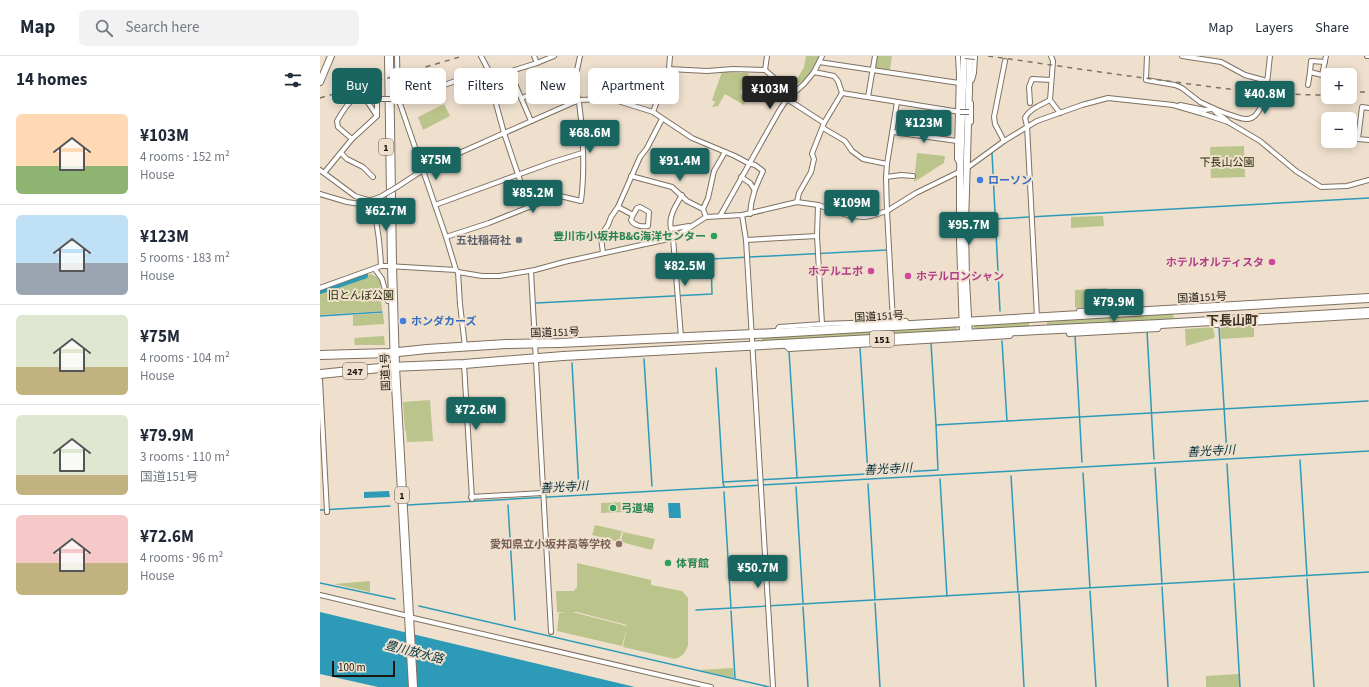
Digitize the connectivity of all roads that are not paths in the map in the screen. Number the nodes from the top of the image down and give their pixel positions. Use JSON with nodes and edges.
{"nodes":[{"id":1,"x":331,"y":56,"type":"edge"},
{"id":2,"x":385,"y":56,"type":"edge"},
{"id":3,"x":390,"y":56,"type":"edge"},
{"id":4,"x":397,"y":56,"type":"edge"},
{"id":5,"x":480,"y":56,"type":"edge"},
{"id":6,"x":534,"y":56,"type":"edge"},
{"id":7,"x":554,"y":56,"type":"edge"},
{"id":8,"x":580,"y":56,"type":"edge"},
{"id":9,"x":670,"y":56,"type":"edge"},
{"id":10,"x":767,"y":56,"type":"edge"},
{"id":11,"x":822,"y":56,"type":"edge"},
{"id":12,"x":875,"y":56,"type":"edge"},
{"id":13,"x":958,"y":56,"type":"edge"},
{"id":14,"x":965,"y":56,"type":"edge"},
{"id":15,"x":1051,"y":56,"type":"edge"},
{"id":16,"x":1147,"y":56,"type":"edge"},
{"id":17,"x":1182,"y":56,"type":"edge"},
{"id":18,"x":1270,"y":56,"type":"edge"},
{"id":19,"x":1326,"y":56,"type":"edge"},
{"id":20,"x":972,"y":57,"type":"edge"},
{"id":21,"x":1005,"y":61,"type":"dead end"},
{"id":22,"x":819,"y":62,"type":"junction"},
{"id":23,"x":1325,"y":62,"type":"junction"},
{"id":24,"x":537,"y":63,"type":"junction"},
{"id":25,"x":397,"y":68,"type":"edge"},
{"id":26,"x":487,"y":68,"type":"edge"},
{"id":27,"x":578,"y":68,"type":"edge"},
{"id":28,"x":669,"y":68,"type":"edge"},
{"id":29,"x":518,"y":69,"type":"edge"},
{"id":30,"x":679,"y":70,"type":"edge"},
{"id":31,"x":765,"y":70,"type":"junction"},
{"id":32,"x":872,"y":70,"type":"junction"},
{"id":33,"x":814,"y":72,"type":"junction"},
{"id":34,"x":1310,"y":72,"type":"junction"},
{"id":35,"x":1051,"y":80,"type":"junction"},
{"id":36,"x":1267,"y":81,"type":"junction"},
{"id":37,"x":320,"y":82,"type":"edge"},
{"id":38,"x":959,"y":83,"type":"junction"},
{"id":39,"x":1308,"y":85,"type":"dead end"},
{"id":40,"x":518,"y":89,"type":"edge"},
{"id":41,"x":842,"y":93,"type":"junction"},
{"id":42,"x":793,"y":94,"type":"junction"},
{"id":43,"x":526,"y":96,"type":"edge"},
{"id":44,"x":868,"y":97,"type":"junction"},
{"id":45,"x":522,"y":98,"type":"junction"},
{"id":46,"x":390,"y":99,"type":"edge"},
{"id":47,"x":787,"y":99,"type":"junction"},
{"id":48,"x":580,"y":100,"type":"edge"},
{"id":49,"x":1050,"y":100,"type":"junction"},
{"id":50,"x":897,"y":102,"type":"junction"},
{"id":51,"x":1030,"y":103,"type":"dead end"},
{"id":52,"x":399,"y":104,"type":"edge"},
{"id":53,"x":496,"y":104,"type":"edge"},
{"id":54,"x":570,"y":104,"type":"edge"},
{"id":55,"x":579,"y":104,"type":"edge"},
{"id":56,"x":655,"y":104,"type":"edge"},
{"id":57,"x":1174,"y":105,"type":"junction"},
{"id":58,"x":1213,"y":108,"type":"junction"},
{"id":59,"x":1369,"y":108,"type":"edge"},
{"id":60,"x":652,"y":112,"type":"junction"},
{"id":61,"x":959,"y":112,"type":"junction"},
{"id":62,"x":970,"y":112,"type":"junction"},
{"id":63,"x":1060,"y":112,"type":"junction"},
{"id":64,"x":377,"y":116,"type":"junction"},
{"id":65,"x":662,"y":119,"type":"junction"},
{"id":66,"x":531,"y":121,"type":"junction"},
{"id":67,"x":1228,"y":122,"type":"junction"},
{"id":68,"x":823,"y":126,"type":"junction"},
{"id":69,"x":1027,"y":126,"type":"junction"},
{"id":70,"x":893,"y":132,"type":"junction"},
{"id":71,"x":504,"y":133,"type":"junction"},
{"id":72,"x":352,"y":139,"type":"junction"},
{"id":73,"x":1369,"y":140,"type":"edge"},
{"id":74,"x":957,"y":141,"type":"junction"},
{"id":75,"x":1004,"y":141,"type":"junction"},
{"id":76,"x":725,"y":152,"type":"junction"},
{"id":77,"x":342,"y":153,"type":"junction"},
{"id":78,"x":582,"y":153,"type":"junction"},
{"id":79,"x":748,"y":163,"type":"junction"},
{"id":80,"x":887,"y":164,"type":"junction"},
{"id":81,"x":963,"y":167,"type":"junction"},
{"id":82,"x":423,"y":170,"type":"junction"},
{"id":83,"x":322,"y":171,"type":"edge"},
{"id":84,"x":519,"y":175,"type":"junction"},
{"id":85,"x":632,"y":176,"type":"junction"},
{"id":86,"x":913,"y":176,"type":"dead end"},
{"id":87,"x":373,"y":177,"type":"dead end"},
{"id":88,"x":741,"y":177,"type":"junction"},
{"id":89,"x":886,"y":178,"type":"junction"},
{"id":90,"x":1369,"y":180,"type":"edge"},
{"id":91,"x":754,"y":189,"type":"junction"},
{"id":92,"x":320,"y":194,"type":"edge"},
{"id":93,"x":682,"y":195,"type":"junction"},
{"id":94,"x":371,"y":201,"type":"junction"},
{"id":95,"x":797,"y":202,"type":"junction"},
{"id":96,"x":435,"y":205,"type":"junction"},
{"id":97,"x":818,"y":205,"type":"junction"},
{"id":98,"x":529,"y":206,"type":"junction"},
{"id":99,"x":618,"y":207,"type":"junction"},
{"id":100,"x":704,"y":209,"type":"junction"},
{"id":101,"x":887,"y":211,"type":"junction"},
{"id":102,"x":750,"y":214,"type":"junction"},
{"id":103,"x":633,"y":215,"type":"junction"},
{"id":104,"x":720,"y":216,"type":"junction"},
{"id":105,"x":742,"y":216,"type":"junction"},
{"id":106,"x":706,"y":217,"type":"junction"},
{"id":107,"x":692,"y":226,"type":"junction"},
{"id":108,"x":817,"y":236,"type":"junction"},
{"id":109,"x":446,"y":237,"type":"junction"},
{"id":110,"x":673,"y":238,"type":"junction"},
{"id":111,"x":746,"y":240,"type":"junction"},
{"id":112,"x":603,"y":253,"type":"junction"},
{"id":113,"x":386,"y":266,"type":"junction"},
{"id":114,"x":375,"y":269,"type":"junction"},
{"id":115,"x":457,"y":271,"type":"junction"},
{"id":116,"x":531,"y":271,"type":"junction"},
{"id":117,"x":320,"y":288,"type":"edge"},
{"id":118,"x":1369,"y":294,"type":"edge"},
{"id":119,"x":1369,"y":298,"type":"edge"},
{"id":120,"x":388,"y":301,"type":"junction"},
{"id":121,"x":1208,"y":308,"type":"junction"},
{"id":122,"x":1369,"y":312,"type":"edge"},
{"id":123,"x":1369,"y":316,"type":"edge"},
{"id":124,"x":1038,"y":318,"type":"junction"},
{"id":125,"x":1212,"y":321,"type":"junction"},
{"id":126,"x":893,"y":322,"type":"junction"},
{"id":127,"x":966,"y":322,"type":"junction"},
{"id":128,"x":822,"y":324,"type":"junction"},
{"id":129,"x":908,"y":325,"type":"junction"},
{"id":130,"x":1013,"y":331,"type":"junction"},
{"id":131,"x":776,"y":333,"type":"junction"},
{"id":132,"x":751,"y":334,"type":"junction"},
{"id":133,"x":966,"y":334,"type":"junction"},
{"id":134,"x":681,"y":337,"type":"junction"},
{"id":135,"x":534,"y":343,"type":"junction"},
{"id":136,"x":784,"y":344,"type":"junction"},
{"id":137,"x":752,"y":346,"type":"junction"},
{"id":138,"x":465,"y":347,"type":"junction"},
{"id":139,"x":392,"y":352,"type":"junction"},
{"id":140,"x":320,"y":355,"type":"edge"},
{"id":141,"x":535,"y":359,"type":"junction"},
{"id":142,"x":464,"y":364,"type":"junction"},
{"id":143,"x":392,"y":367,"type":"junction"},
{"id":144,"x":320,"y":374,"type":"edge"},
{"id":145,"x":320,"y":380,"type":"edge"},
{"id":146,"x":543,"y":496,"type":"junction"},
{"id":147,"x":327,"y":512,"type":"dead end"},
{"id":148,"x":320,"y":596,"type":"edge"},
{"id":149,"x":407,"y":620,"type":"junction"},
{"id":150,"x":551,"y":632,"type":"dead end"},
{"id":151,"x":408,"y":687,"type":"edge"},
{"id":152,"x":413,"y":687,"type":"edge"},
{"id":153,"x":711,"y":687,"type":"edge"},
{"id":154,"x":773,"y":687,"type":"edge"}],
"edges":[{"from":1,"to":37,"type":"street"},
{"from":2,"to":113,"type":"highway","name":"国道1号","number":"1"},
{"from":3,"to":113,"type":"highway","name":"国道1号","number":"1"},
{"from":4,"to":25,"type":"street"},
{"from":5,"to":26,"type":"street"},
{"from":6,"to":24,"type":"street"},
{"from":7,"to":24,"type":"street"},
{"from":8,"to":27,"type":"street"},
{"from":9,"to":28,"type":"street"},
{"from":10,"to":31,"type":"street"},
{"from":11,"to":22,"type":"street"},
{"from":12,"to":32,"type":"street"},
{"from":13,"to":38,"type":"street"},
{"from":14,"to":20,"type":"street","bridge":true},
{"from":14,"to":81,"type":"street"},
{"from":15,"to":35,"type":"street"},
{"from":16,"to":58,"type":"street"},
{"from":17,"to":36,"type":"street"},
{"from":18,"to":36,"type":"street"},
{"from":19,"to":23,"type":"street"},
{"from":20,"to":62,"type":"street"},
{"from":20,"to":81,"type":"street"},
{"from":21,"to":75,"type":"street"},
{"from":22,"to":32,"type":"street"},
{"from":22,"to":33,"type":"street"},
{"from":23,"to":34,"type":"street"},
{"from":23,"to":34,"type":"street"},
{"from":24,"to":29,"type":"street"},
{"from":30,"to":31,"type":"street"},
{"from":31,"to":42,"type":"street"},
{"from":32,"to":38,"type":"street"},
{"from":32,"to":44,"type":"street"},
{"from":33,"to":41,"type":"street"},
{"from":33,"to":42,"type":"street"},
{"from":34,"to":39,"type":"street"},
{"from":35,"to":49,"type":"street"},
{"from":35,"to":51,"type":"street"},
{"from":36,"to":58,"type":"street"},
{"from":38,"to":61,"type":"street"},
{"from":40,"to":45,"type":"street"},
{"from":41,"to":44,"type":"street"},
{"from":41,"to":68,"type":"street"},
{"from":42,"to":47,"type":"street"},
{"from":43,"to":45,"type":"street"},
{"from":44,"to":50,"type":"street"},
{"from":45,"to":66,"type":"street"},
{"from":46,"to":64,"type":"street","bridge":true},
{"from":47,"to":68,"type":"street"},
{"from":47,"to":79,"type":"street"},
{"from":48,"to":60,"type":"street"},
{"from":49,"to":63,"type":"street"},
{"from":49,"to":69,"type":"street"},
{"from":50,"to":61,"type":"street"},
{"from":50,"to":70,"type":"street"},
{"from":52,"to":82,"type":"street"},
{"from":53,"to":71,"type":"street"},
{"from":54,"to":66,"type":"street"},
{"from":55,"to":78,"type":"street"},
{"from":56,"to":60,"type":"street"},
{"from":57,"to":58,"type":"street"},
{"from":57,"to":63,"type":"street"},
{"from":57,"to":67,"type":"street"},
{"from":58,"to":67,"type":"street"},
{"from":59,"to":73,"type":"street"},
{"from":60,"to":65,"type":"street"},
{"from":61,"to":62,"type":"street","bridge":true},
{"from":61,"to":74,"type":"street"},
{"from":62,"to":81,"type":"street"},
{"from":63,"to":69,"type":"street"},
{"from":64,"to":72,"type":"street"},
{"from":64,"to":72,"type":"street"},
{"from":65,"to":76,"type":"street"},
{"from":65,"to":85,"type":"street"},
{"from":66,"to":71,"type":"street"},
{"from":67,"to":90,"type":"street"},
{"from":68,"to":80,"type":"street"},
{"from":68,"to":95,"type":"street"},
{"from":69,"to":75,"type":"street"},
{"from":69,"to":124,"type":"street"},
{"from":70,"to":74,"type":"street"},
{"from":70,"to":80,"type":"street"},
{"from":71,"to":82,"type":"street"},
{"from":71,"to":84,"type":"street"},
{"from":72,"to":77,"type":"street"},
{"from":74,"to":81,"type":"street"},
{"from":75,"to":81,"type":"street"},
{"from":76,"to":79,"type":"street"},
{"from":76,"to":100,"type":"street"},
{"from":77,"to":83,"type":"street"},
{"from":77,"to":87,"type":"street"},
{"from":78,"to":84,"type":"street"},
{"from":78,"to":98,"type":"street"},
{"from":79,"to":88,"type":"street"},
{"from":79,"to":91,"type":"street"},
{"from":80,"to":89,"type":"street"},
{"from":81,"to":101,"type":"street"},
{"from":81,"to":127,"type":"street"},
{"from":82,"to":94,"type":"street","bridge":true},
{"from":82,"to":96,"type":"street"},
{"from":83,"to":94,"type":"street"},
{"from":84,"to":96,"type":"street"},
{"from":84,"to":98,"type":"street"},
{"from":85,"to":93,"type":"street"},
{"from":85,"to":99,"type":"street"},
{"from":86,"to":89,"type":"street"},
{"from":88,"to":91,"type":"street"},
{"from":88,"to":104,"type":"street"},
{"from":89,"to":101,"type":"street"},
{"from":91,"to":102,"type":"street"},
{"from":92,"to":94,"type":"street"},
{"from":93,"to":100,"type":"street"},
{"from":93,"to":107,"type":"street"},
{"from":94,"to":113,"type":"street"},
{"from":95,"to":97,"type":"street"},
{"from":95,"to":102,"type":"street"},
{"from":96,"to":109,"type":"street"},
{"from":97,"to":101,"type":"street"},
{"from":97,"to":108,"type":"street"},
{"from":98,"to":109,"type":"street"},
{"from":99,"to":103,"type":"street"},
{"from":99,"to":112,"type":"street"},
{"from":100,"to":106,"type":"street"},
{"from":101,"to":126,"type":"street"},
{"from":102,"to":105,"type":"street"},
{"from":103,"to":103,"type":"street"},
{"from":104,"to":105,"type":"street"},
{"from":104,"to":106,"type":"street"},
{"from":105,"to":111,"type":"street"},
{"from":106,"to":107,"type":"street"},
{"from":107,"to":110,"type":"street"},
{"from":108,"to":111,"type":"street"},
{"from":108,"to":128,"type":"street"},
{"from":109,"to":115,"type":"street"},
{"from":110,"to":112,"type":"street"},
{"from":110,"to":134,"type":"street"},
{"from":111,"to":132,"type":"street"},
{"from":112,"to":116,"type":"street"},
{"from":113,"to":114,"type":"street"},
{"from":113,"to":115,"type":"street"},
{"from":113,"to":120,"type":"highway","name":"国道1号","number":"1"},
{"from":113,"to":139,"type":"highway","name":"国道1号","number":"1"},
{"from":114,"to":117,"type":"street"},
{"from":114,"to":120,"type":"street"},
{"from":115,"to":116,"type":"street"},
{"from":115,"to":138,"type":"street"},
{"from":116,"to":135,"type":"street"},
{"from":118,"to":121,"type":"street"},
{"from":119,"to":121,"type":"highway","name":"国道151号","number":"151"},
{"from":120,"to":139,"type":"highway","name":"国道1号","number":"1"},
{"from":121,"to":124,"type":"highway","name":"国道151号","number":"151"},
{"from":122,"to":125,"type":"highway","name":"国道151号","number":"151"},
{"from":123,"to":125,"type":"street"},
{"from":124,"to":127,"type":"highway","name":"国道151号","number":"151"},
{"from":125,"to":130,"type":"highway","name":"国道151号","number":"151"},
{"from":126,"to":128,"type":"street"},
{"from":126,"to":129,"type":"street"},
{"from":127,"to":129,"type":"highway","name":"国道151号","number":"151"},
{"from":127,"to":133,"type":"street"},
{"from":128,"to":131,"type":"street"},
{"from":129,"to":131,"type":"highway","name":"国道151号","number":"151"},
{"from":130,"to":133,"type":"highway","name":"国道151号","number":"151"},
{"from":130,"to":136,"type":"street"},
{"from":131,"to":132,"type":"highway","name":"国道151号","number":"151"},
{"from":132,"to":134,"type":"highway","name":"国道151号","number":"151"},
{"from":132,"to":137,"type":"street"},
{"from":133,"to":136,"type":"highway","name":"国道151号","number":"151"},
{"from":134,"to":135,"type":"highway","name":"国道151号","number":"151"},
{"from":135,"to":138,"type":"highway","name":"国道151号","number":"151"},
{"from":135,"to":141,"type":"street"},
{"from":136,"to":137,"type":"highway","name":"国道151号","number":"151"},
{"from":137,"to":141,"type":"highway","name":"国道151号","number":"151"},
{"from":137,"to":154,"type":"street"},
{"from":138,"to":139,"type":"highway","name":"国道151号","number":"151"},
{"from":139,"to":140,"type":"highway","number":"247"},
{"from":139,"to":143,"type":"highway","name":"国道1号","number":"1"},
{"from":141,"to":142,"type":"highway","name":"国道151号","number":"151"},
{"from":141,"to":146,"type":"street"},
{"from":142,"to":143,"type":"highway","name":"国道151号","number":"151"},
{"from":142,"to":146,"type":"street"},
{"from":143,"to":144,"type":"highway","number":"247"},
{"from":143,"to":149,"type":"highway","name":"国道1号","number":"1"},
{"from":145,"to":147,"type":"street"},
{"from":146,"to":150,"type":"street"},
{"from":148,"to":149,"type":"street"},
{"from":149,"to":151,"type":"highway","name":"国道1号","number":"1"},
{"from":149,"to":152,"type":"highway","name":"国道1号","number":"1"},
{"from":149,"to":153,"type":"street"}]}
